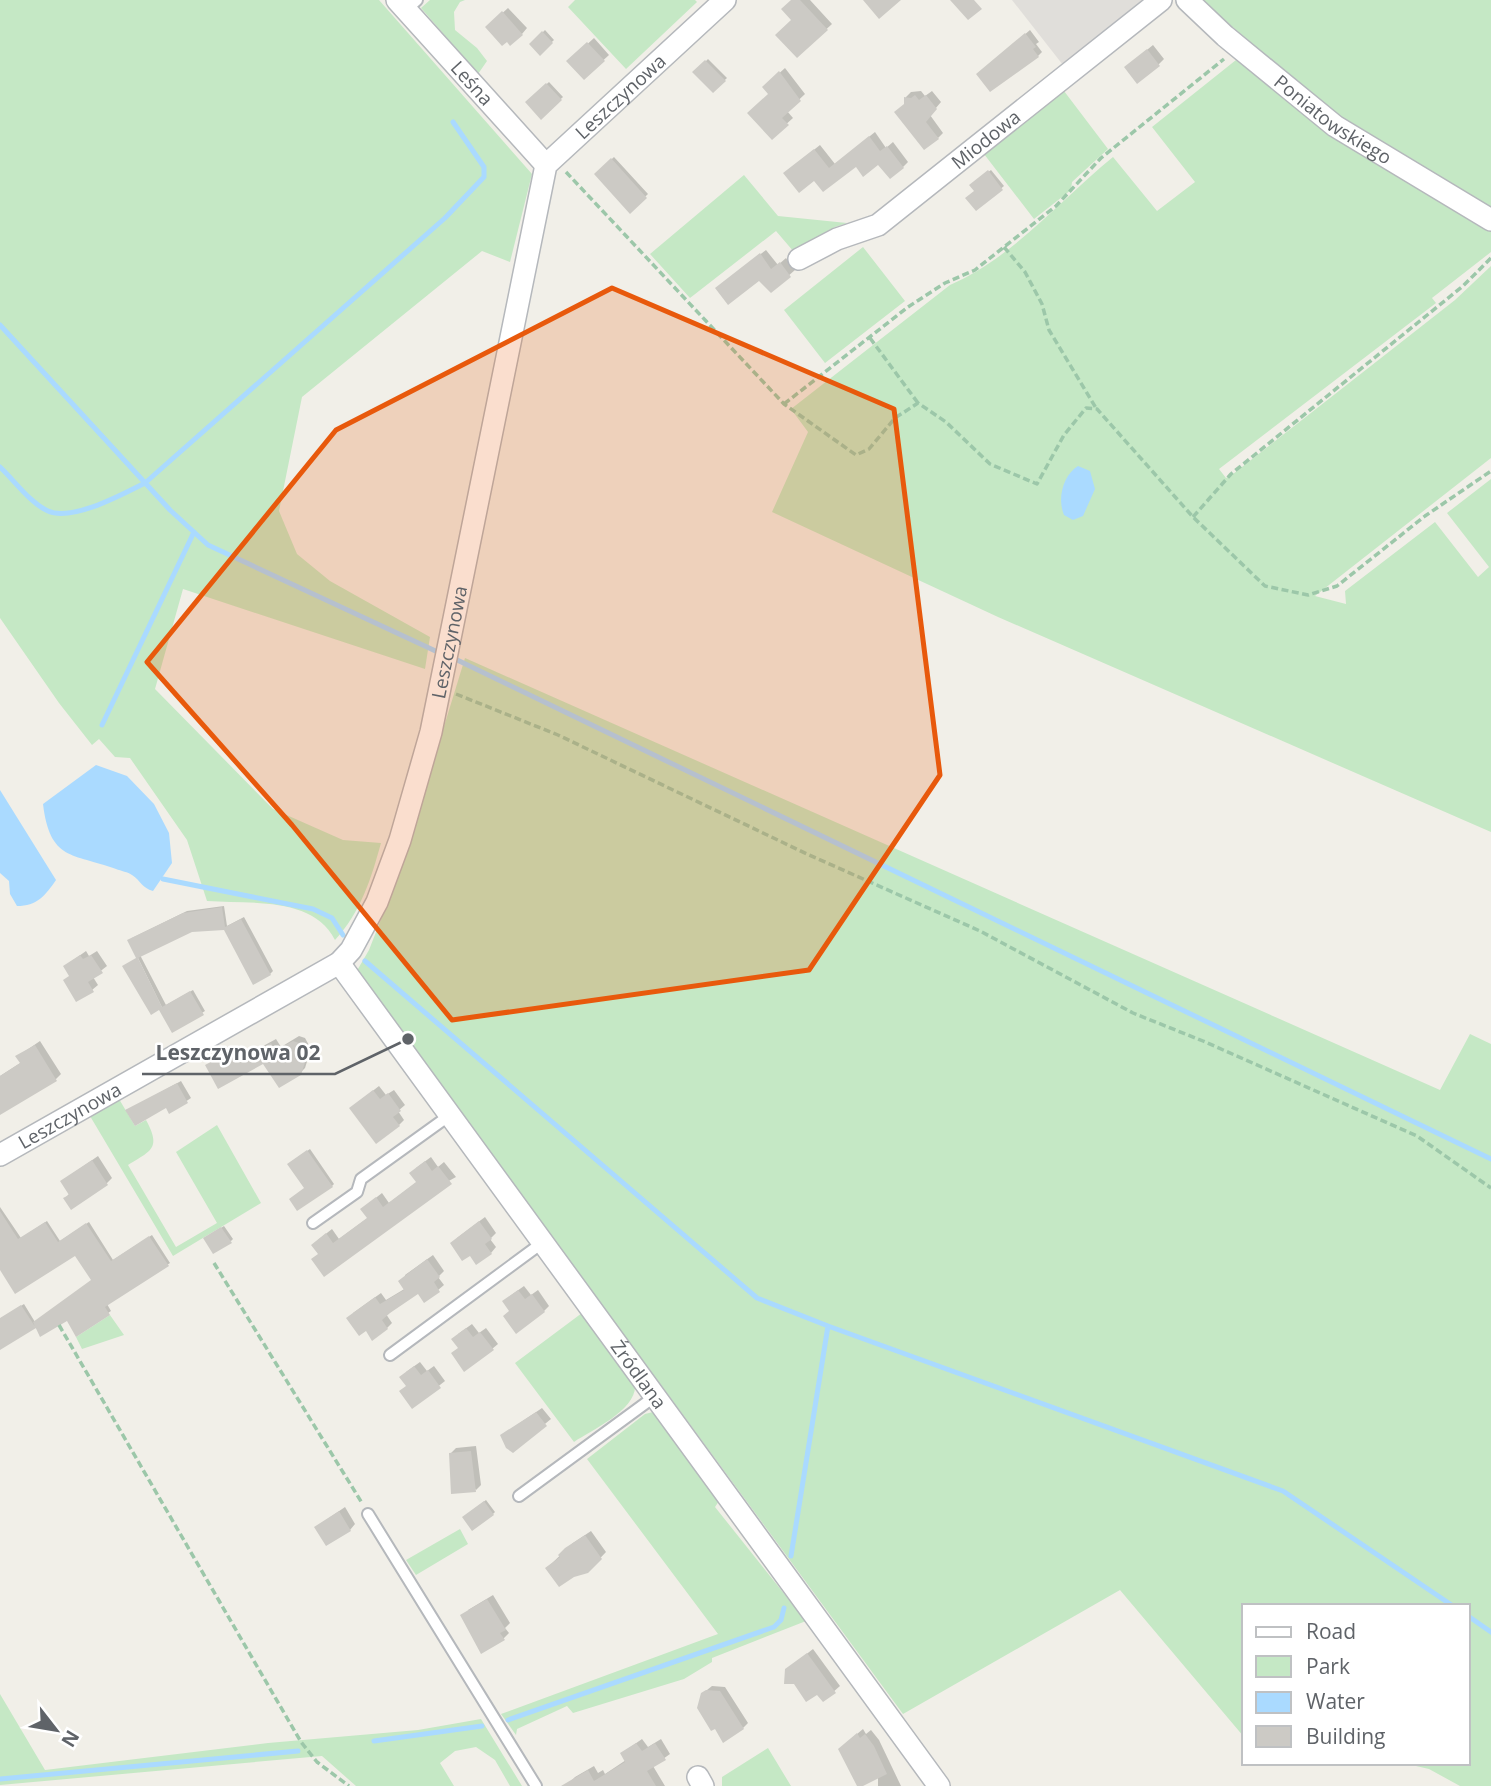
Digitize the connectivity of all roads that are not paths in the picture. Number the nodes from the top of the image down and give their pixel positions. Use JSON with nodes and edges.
{"nodes":[{"id":1,"x":725,"y":0,"type":"edge"},
{"id":2,"x":1161,"y":0,"type":"edge"},
{"id":3,"x":1187,"y":0,"type":"edge"},
{"id":4,"x":407,"y":3,"type":"edge"},
{"id":5,"x":550,"y":162,"type":"junction"},
{"id":6,"x":1491,"y":220,"type":"edge"},
{"id":7,"x":799,"y":259,"type":"dead end"},
{"id":8,"x":339,"y":963,"type":"junction"},
{"id":9,"x":450,"y":1115,"type":"junction"},
{"id":10,"x":0,"y":1155,"type":"edge"},
{"id":11,"x":313,"y":1223,"type":"dead end"},
{"id":12,"x":542,"y":1243,"type":"junction"},
{"id":13,"x":390,"y":1355,"type":"dead end"},
{"id":14,"x":654,"y":1397,"type":"junction"},
{"id":15,"x":519,"y":1496,"type":"dead end"},
{"id":16,"x":368,"y":1514,"type":"road end"},
{"id":17,"x":536,"y":1786,"type":"edge"},
{"id":18,"x":939,"y":1786,"type":"edge"}],
"edges":[{"from":1,"to":5,"type":"street","name":"Leszczynowa"},
{"from":2,"to":7,"type":"street","name":"Miodowa"},
{"from":3,"to":6,"type":"street","name":"Poniatowskiego"},
{"from":4,"to":5,"type":"street","name":"Leśna"},
{"from":5,"to":8,"type":"street","name":"Leszczynowa"},
{"from":8,"to":9,"type":"street","name":"Źródlana"},
{"from":8,"to":10,"type":"street","name":"Leszczynowa"},
{"from":9,"to":11,"type":"lane"},
{"from":9,"to":12,"type":"street","name":"Źródlana"},
{"from":12,"to":13,"type":"lane"},
{"from":12,"to":14,"type":"street","name":"Źródlana"},
{"from":14,"to":15,"type":"lane"},
{"from":14,"to":18,"type":"street","name":"Źródlana"},
{"from":16,"to":17,"type":"lane"}]}
